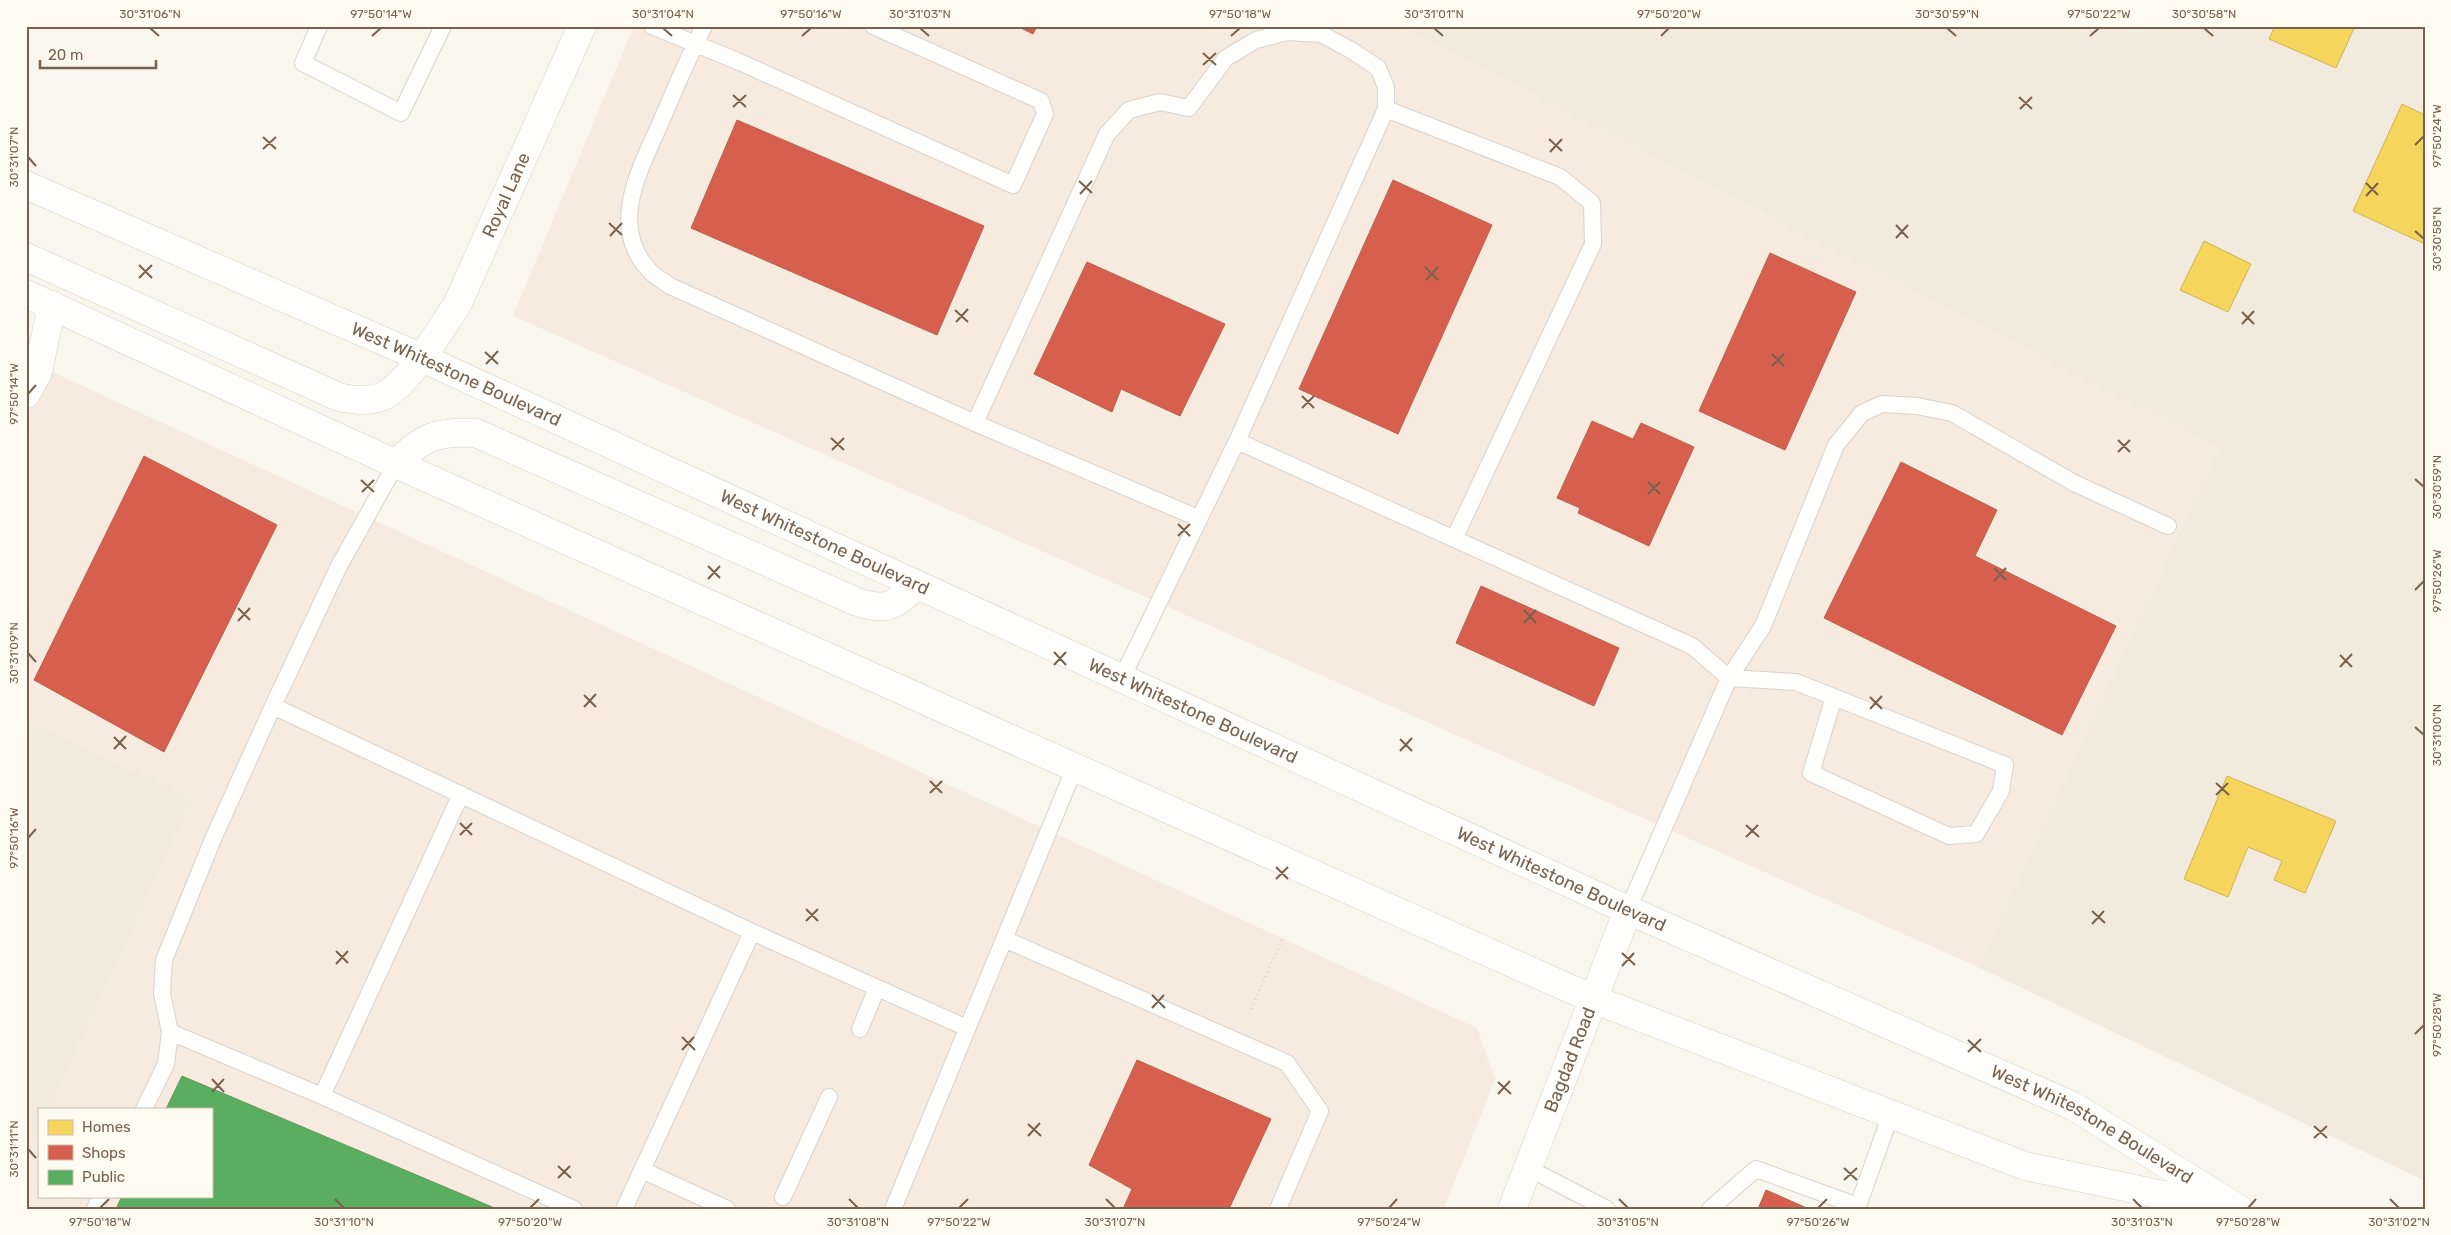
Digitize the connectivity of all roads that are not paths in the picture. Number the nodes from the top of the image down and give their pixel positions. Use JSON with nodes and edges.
{"nodes":[{"id":1,"x":319,"y":26,"type":"edge"},
{"id":2,"x":443,"y":26,"type":"edge"},
{"id":3,"x":582,"y":26,"type":"edge"},
{"id":4,"x":652,"y":26,"type":"edge"},
{"id":5,"x":704,"y":26,"type":"edge"},
{"id":6,"x":874,"y":26,"type":"edge"},
{"id":7,"x":696,"y":44,"type":"junction"},
{"id":8,"x":1386,"y":109,"type":"junction"},
{"id":9,"x":26,"y":185,"type":"edge"},
{"id":10,"x":26,"y":257,"type":"edge"},
{"id":11,"x":26,"y":294,"type":"edge"},
{"id":12,"x":52,"y":305,"type":"junction"},
{"id":13,"x":422,"y":358,"type":"junction"},
{"id":14,"x":26,"y":394,"type":"edge"},
{"id":15,"x":975,"y":423,"type":"junction"},
{"id":16,"x":1237,"y":441,"type":"junction"},
{"id":17,"x":396,"y":464,"type":"junction"},
{"id":18,"x":1198,"y":518,"type":"junction"},
{"id":19,"x":2168,"y":526,"type":"dead end"},
{"id":20,"x":1454,"y":539,"type":"junction"},
{"id":21,"x":917,"y":585,"type":"junction"},
{"id":22,"x":1122,"y":678,"type":"junction"},
{"id":23,"x":1729,"y":678,"type":"junction"},
{"id":24,"x":1834,"y":697,"type":"junction"},
{"id":25,"x":273,"y":706,"type":"junction"},
{"id":26,"x":1075,"y":767,"type":"junction"},
{"id":27,"x":461,"y":794,"type":"junction"},
{"id":28,"x":1628,"y":910,"type":"junction"},
{"id":29,"x":752,"y":932,"type":"junction"},
{"id":30,"x":1004,"y":939,"type":"junction"},
{"id":31,"x":877,"y":988,"type":"junction"},
{"id":32,"x":1593,"y":999,"type":"junction"},
{"id":33,"x":967,"y":1028,"type":"junction"},
{"id":34,"x":860,"y":1029,"type":"dead end"},
{"id":35,"x":170,"y":1032,"type":"junction"},
{"id":36,"x":322,"y":1096,"type":"junction"},
{"id":37,"x":829,"y":1097,"type":"dead end"},
{"id":38,"x":144,"y":1108,"type":"edge"},
{"id":39,"x":1891,"y":1114,"type":"junction"},
{"id":40,"x":1528,"y":1168,"type":"junction"},
{"id":41,"x":642,"y":1170,"type":"junction"},
{"id":42,"x":783,"y":1197,"type":"dead end"},
{"id":43,"x":574,"y":1209,"type":"edge"},
{"id":44,"x":624,"y":1209,"type":"edge"},
{"id":45,"x":727,"y":1209,"type":"edge"},
{"id":46,"x":893,"y":1209,"type":"edge"},
{"id":47,"x":1278,"y":1209,"type":"edge"},
{"id":48,"x":1512,"y":1209,"type":"edge"},
{"id":49,"x":1607,"y":1209,"type":"edge"},
{"id":50,"x":1710,"y":1209,"type":"edge"},
{"id":51,"x":2228,"y":1209,"type":"edge"},
{"id":52,"x":2238,"y":1209,"type":"edge"}],
"edges":[{"from":1,"to":2,"type":"lane"},
{"from":3,"to":13,"type":"main road","name":"Royal Lane"},
{"from":4,"to":7,"type":"lane"},
{"from":5,"to":7,"type":"lane"},
{"from":6,"to":7,"type":"lane"},
{"from":7,"to":15,"type":"lane"},
{"from":8,"to":15,"type":"lane"},
{"from":8,"to":16,"type":"lane"},
{"from":8,"to":20,"type":"lane"},
{"from":9,"to":13,"type":"main road","name":"West Whitestone Boulevard"},
{"from":10,"to":13,"type":"main road","name":"Royal Lane"},
{"from":11,"to":12,"type":"main road","name":"West Whitestone Boulevard"},
{"from":12,"to":14,"type":"main road"},
{"from":12,"to":17,"type":"main road","name":"West Whitestone Boulevard"},
{"from":13,"to":21,"type":"main road","name":"West Whitestone Boulevard"},
{"from":15,"to":18,"type":"lane"},
{"from":16,"to":18,"type":"lane"},
{"from":16,"to":20,"type":"lane"},
{"from":17,"to":21,"type":"main road"},
{"from":17,"to":25,"type":"lane"},
{"from":17,"to":26,"type":"main road","name":"West Whitestone Boulevard"},
{"from":18,"to":22,"type":"lane"},
{"from":19,"to":23,"type":"lane"},
{"from":20,"to":23,"type":"lane"},
{"from":21,"to":22,"type":"main road","name":"West Whitestone Boulevard"},
{"from":22,"to":28,"type":"main road","name":"West Whitestone Boulevard"},
{"from":23,"to":24,"type":"lane"},
{"from":23,"to":28,"type":"lane"},
{"from":24,"to":24,"type":"lane"},
{"from":25,"to":27,"type":"lane"},
{"from":25,"to":35,"type":"lane"},
{"from":26,"to":30,"type":"lane"},
{"from":26,"to":32,"type":"main road","name":"West Whitestone Boulevard"},
{"from":27,"to":29,"type":"lane"},
{"from":27,"to":36,"type":"lane"},
{"from":28,"to":32,"type":"main road","name":"Bagdad Road"},
{"from":28,"to":52,"type":"main road","name":"West Whitestone Boulevard"},
{"from":29,"to":31,"type":"lane"},
{"from":29,"to":41,"type":"lane"},
{"from":30,"to":33,"type":"lane"},
{"from":30,"to":47,"type":"lane"},
{"from":31,"to":33,"type":"lane"},
{"from":31,"to":34,"type":"lane"},
{"from":32,"to":39,"type":"main road","name":"West Whitestone Boulevard"},
{"from":32,"to":40,"type":"main road","name":"Bagdad Road"},
{"from":33,"to":46,"type":"lane"},
{"from":35,"to":36,"type":"lane"},
{"from":35,"to":38,"type":"lane"},
{"from":36,"to":43,"type":"lane"},
{"from":37,"to":42,"type":"lane"},
{"from":39,"to":50,"type":"lane"},
{"from":39,"to":51,"type":"main road","name":"West Whitestone Boulevard"},
{"from":40,"to":48,"type":"main road","name":"Bagdad Road"},
{"from":40,"to":49,"type":"lane"},
{"from":41,"to":44,"type":"lane"},
{"from":41,"to":45,"type":"lane"}]}
